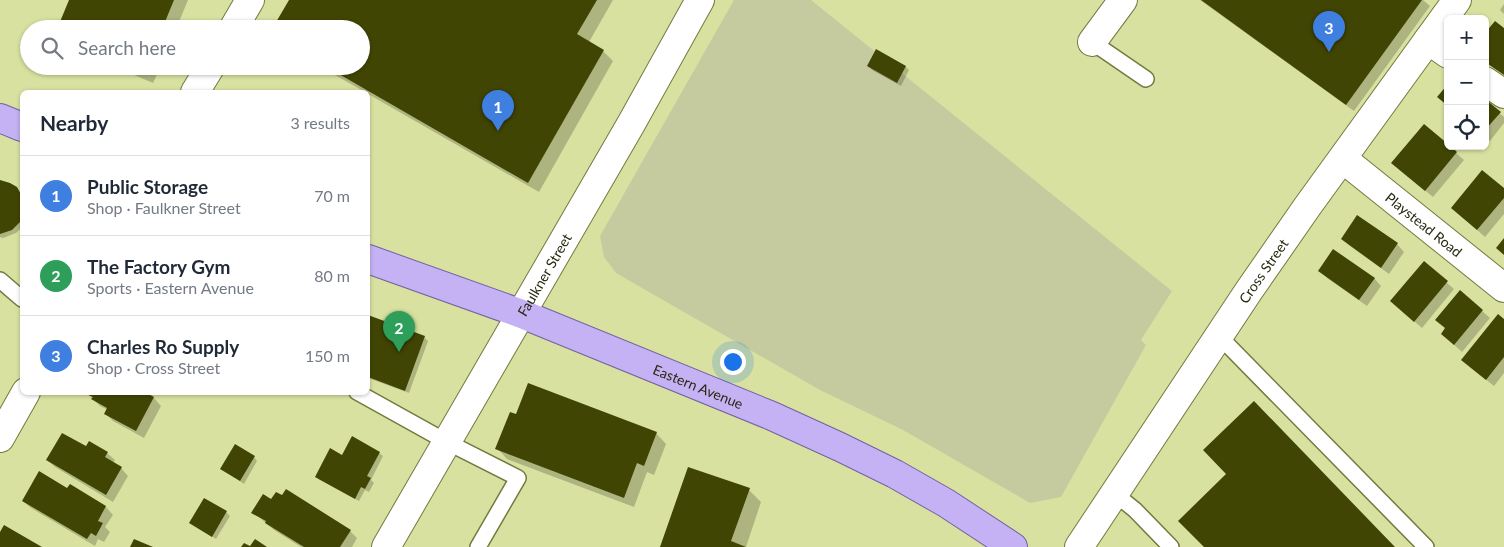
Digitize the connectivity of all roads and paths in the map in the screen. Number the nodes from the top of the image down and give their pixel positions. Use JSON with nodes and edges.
{"nodes":[{"id":1,"x":250,"y":0,"type":"edge"},
{"id":2,"x":700,"y":0,"type":"edge"},
{"id":3,"x":1124,"y":0,"type":"edge"},
{"id":4,"x":1457,"y":0,"type":"edge"},
{"id":5,"x":238,"y":20,"type":"edge"},
{"id":6,"x":1092,"y":42,"type":"joint"},
{"id":7,"x":1438,"y":47,"type":"edge"},
{"id":8,"x":205,"y":75,"type":"edge"},
{"id":9,"x":1146,"y":79,"type":"dead end"},
{"id":10,"x":1489,"y":84,"type":"edge"},
{"id":11,"x":196,"y":90,"type":"edge"},
{"id":12,"x":1504,"y":94,"type":"edge"},
{"id":13,"x":0,"y":118,"type":"edge"},
{"id":14,"x":20,"y":126,"type":"edge"},
{"id":15,"x":1343,"y":159,"type":"junction"},
{"id":16,"x":370,"y":260,"type":"edge"},
{"id":17,"x":1,"y":284,"type":"edge"},
{"id":18,"x":1504,"y":288,"type":"edge"},
{"id":19,"x":20,"y":298,"type":"edge"},
{"id":20,"x":522,"y":314,"type":"junction"},
{"id":21,"x":1219,"y":336,"type":"junction"},
{"id":22,"x":24,"y":395,"type":"edge"},
{"id":23,"x":362,"y":395,"type":"edge"},
{"id":24,"x":2,"y":430,"type":"edge"},
{"id":25,"x":448,"y":442,"type":"junction"},
{"id":26,"x":1114,"y":493,"type":"junction"},
{"id":27,"x":386,"y":547,"type":"edge"},
{"id":28,"x":478,"y":547,"type":"edge"},
{"id":29,"x":1013,"y":547,"type":"edge"},
{"id":30,"x":1079,"y":547,"type":"edge"},
{"id":31,"x":1171,"y":547,"type":"edge"},
{"id":32,"x":1426,"y":547,"type":"edge"}],
"edges":[{"from":1,"to":5,"type":"street"},
{"from":2,"to":20,"type":"street","name":"Faulkner Street"},
{"from":3,"to":6,"type":"street"},
{"from":4,"to":7,"type":"street","name":"Cross Street"},
{"from":6,"to":9,"type":"lane"},
{"from":7,"to":15,"type":"street","name":"Cross Street"},
{"from":8,"to":11,"type":"street"},
{"from":10,"to":12,"type":"street"},
{"from":13,"to":14,"type":"main road"},
{"from":15,"to":18,"type":"street","name":"Playstead Road"},
{"from":15,"to":21,"type":"street","name":"Cross Street"},
{"from":16,"to":20,"type":"main road","name":"Eastern Avenue"},
{"from":17,"to":19,"type":"lane"},
{"from":20,"to":25,"type":"street","name":"Faulkner Street"},
{"from":20,"to":29,"type":"main road","name":"Eastern Avenue"},
{"from":21,"to":26,"type":"street","name":"Cross Street"},
{"from":21,"to":32,"type":"lane"},
{"from":22,"to":24,"type":"street"},
{"from":23,"to":25,"type":"lane"},
{"from":25,"to":27,"type":"street","name":"Faulkner Street"},
{"from":25,"to":28,"type":"lane"},
{"from":26,"to":30,"type":"street","name":"Cross Street"},
{"from":26,"to":31,"type":"lane"}]}
